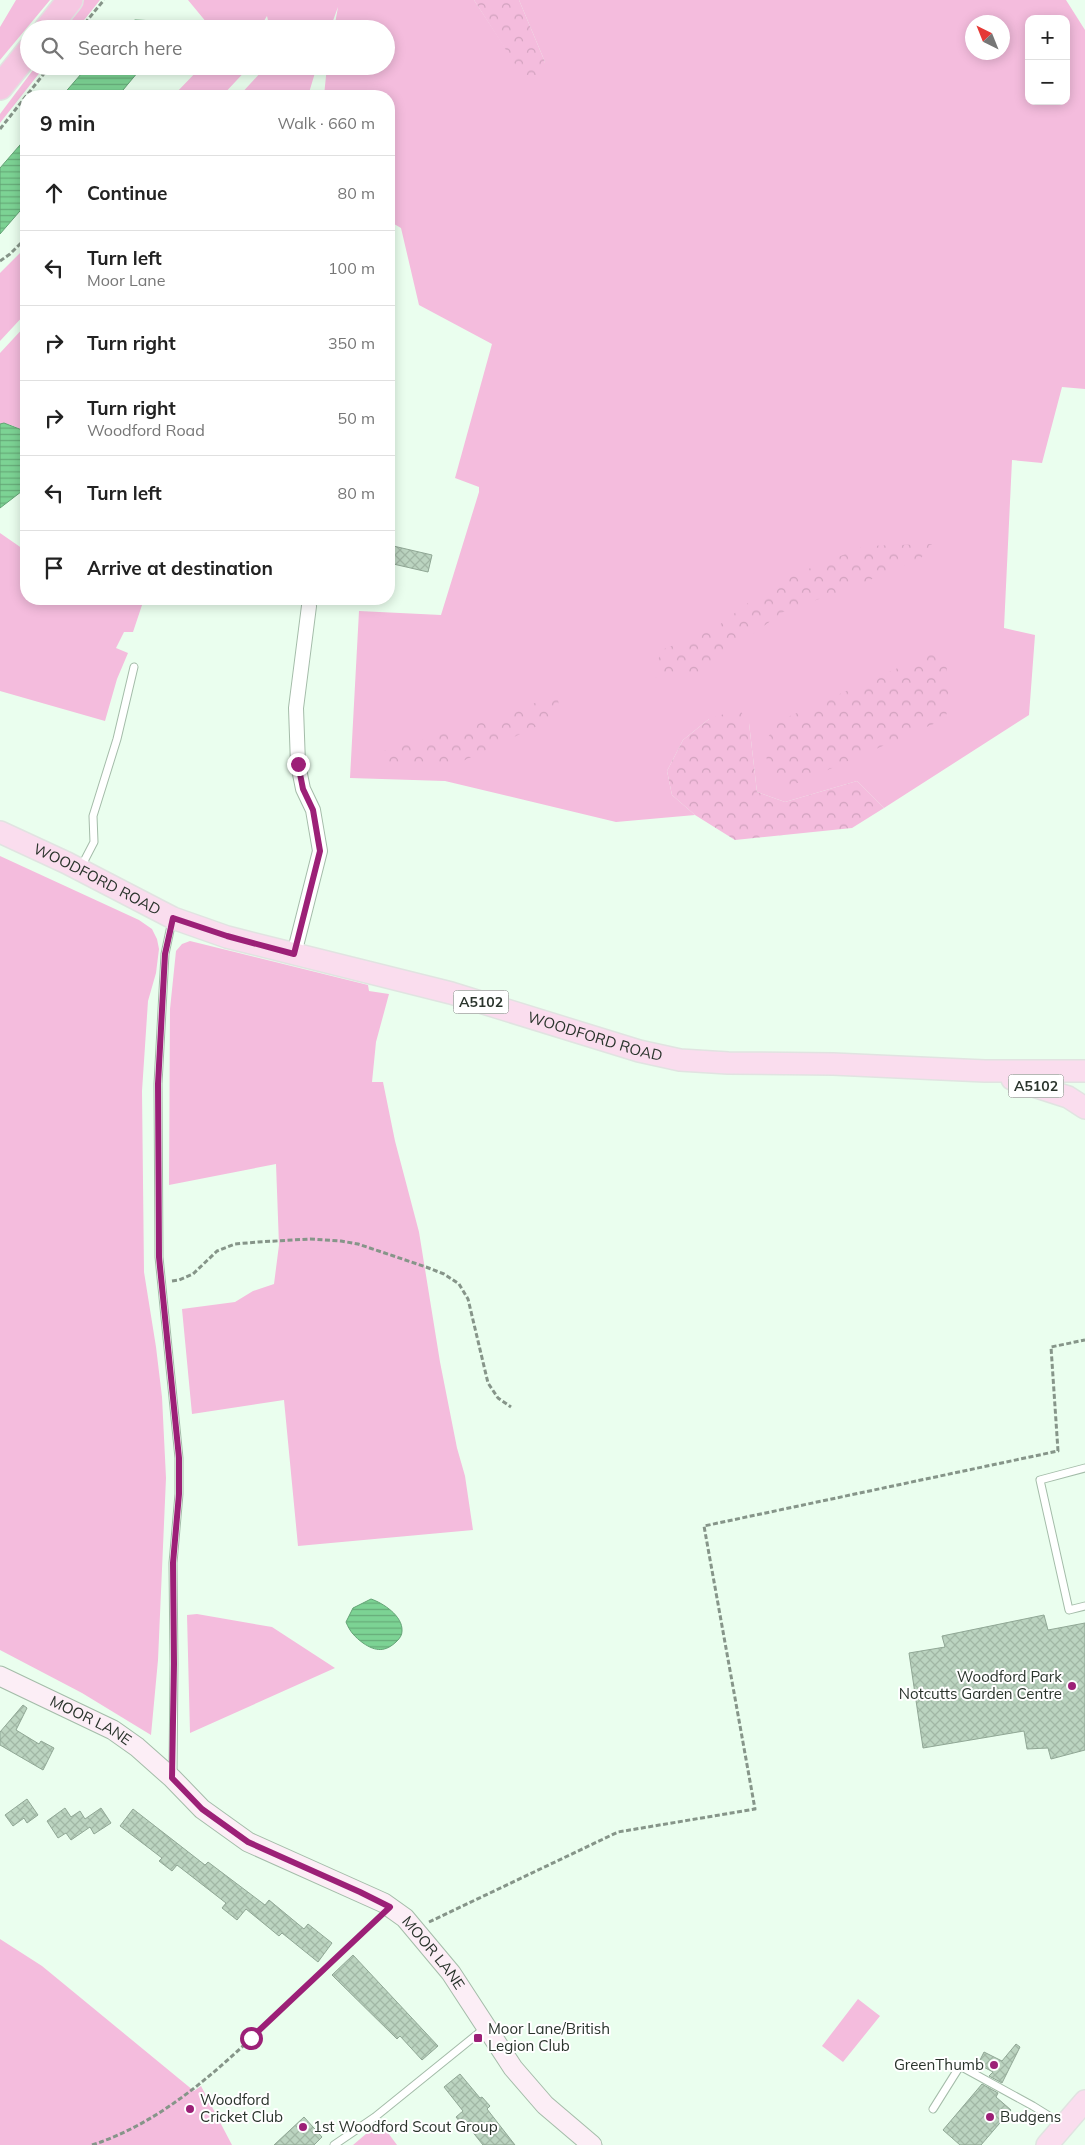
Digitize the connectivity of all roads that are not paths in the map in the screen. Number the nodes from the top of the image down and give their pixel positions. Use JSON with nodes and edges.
{"nodes":[{"id":1,"x":70,"y":0,"type":"edge"},
{"id":2,"x":54,"y":20,"type":"edge"},
{"id":3,"x":20,"y":62,"type":"edge"},
{"id":4,"x":0,"y":87,"type":"edge"},
{"id":5,"x":309,"y":606,"type":"dead end"},
{"id":6,"x":134,"y":667,"type":"dead end"},
{"id":7,"x":0,"y":832,"type":"edge"},
{"id":8,"x":80,"y":870,"type":"junction"},
{"id":9,"x":173,"y":918,"type":"junction"},
{"id":10,"x":294,"y":954,"type":"junction"},
{"id":11,"x":1085,"y":1071,"type":"edge"},
{"id":12,"x":985,"y":1072,"type":"junction"},
{"id":13,"x":1085,"y":1081,"type":"edge"},
{"id":14,"x":1085,"y":1107,"type":"edge"},
{"id":15,"x":1085,"y":1468,"type":"edge"},
{"id":16,"x":1085,"y":1606,"type":"edge"},
{"id":17,"x":0,"y":1676,"type":"edge"},
{"id":18,"x":172,"y":1778,"type":"junction"},
{"id":19,"x":486,"y":2028,"type":"junction"},
{"id":20,"x":1085,"y":2100,"type":"edge"},
{"id":21,"x":933,"y":2109,"type":"dead end"},
{"id":22,"x":1065,"y":2126,"type":"junction"},
{"id":23,"x":334,"y":2145,"type":"edge"},
{"id":24,"x":592,"y":2145,"type":"edge"},
{"id":25,"x":1047,"y":2145,"type":"edge"}],
"edges":[{"from":1,"to":2,"type":"highway"},
{"from":3,"to":4,"type":"highway"},
{"from":5,"to":10,"type":"street"},
{"from":6,"to":8,"type":"lane"},
{"from":7,"to":8,"type":"main road","name":"WOODFORD ROAD","number":"A5102"},
{"from":8,"to":9,"type":"main road","name":"WOODFORD ROAD","number":"A5102"},
{"from":9,"to":10,"type":"main road","name":"WOODFORD ROAD","number":"A5102"},
{"from":9,"to":18,"type":"lane"},
{"from":10,"to":12,"type":"main road","name":"WOODFORD ROAD","number":"A5102"},
{"from":11,"to":12,"type":"main road","name":"WOODFORD ROAD","number":"A5102"},
{"from":12,"to":14,"type":"main road","name":"WOODFORD ROAD","number":"A5102"},
{"from":13,"to":14,"type":"main road"},
{"from":15,"to":16,"type":"lane"},
{"from":17,"to":18,"type":"street","name":"MOOR LANE"},
{"from":18,"to":19,"type":"street","name":"MOOR LANE"},
{"from":19,"to":23,"type":"lane"},
{"from":19,"to":24,"type":"street","name":"MOOR LANE"},
{"from":20,"to":22,"type":"main road"},
{"from":21,"to":22,"type":"lane"},
{"from":22,"to":25,"type":"main road"}]}
